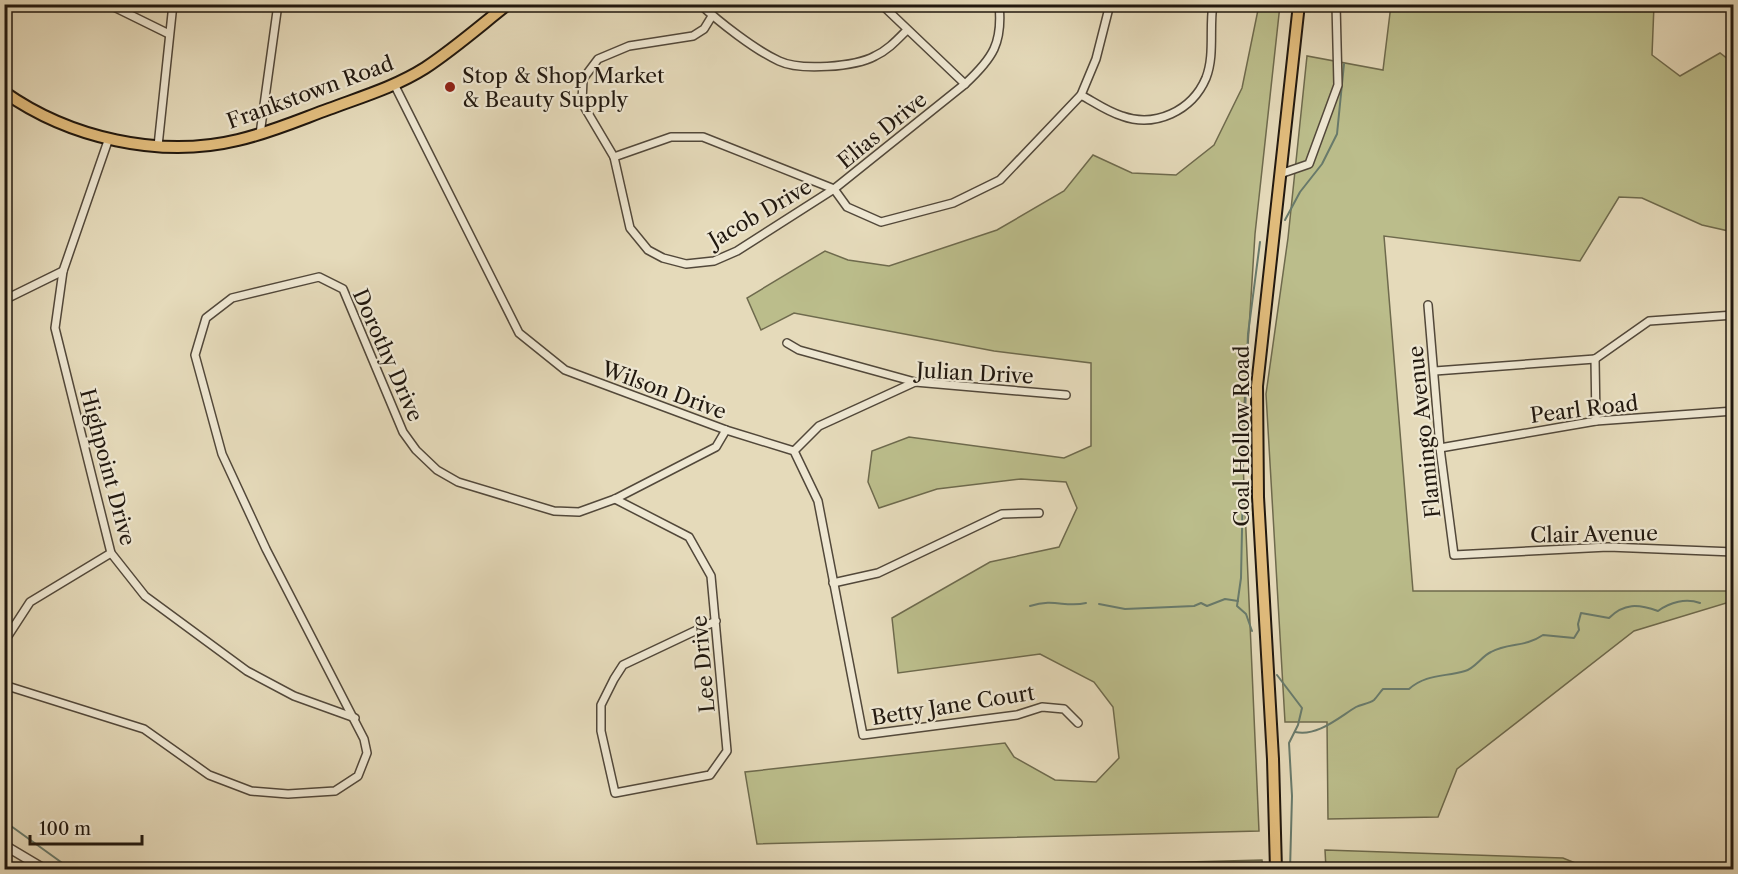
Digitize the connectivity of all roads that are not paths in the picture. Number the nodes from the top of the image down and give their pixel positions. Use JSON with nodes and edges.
{"nodes":[{"id":1,"x":108,"y":4,"type":"edge"},
{"id":2,"x":173,"y":4,"type":"edge"},
{"id":3,"x":278,"y":4,"type":"edge"},
{"id":4,"x":508,"y":4,"type":"edge"},
{"id":5,"x":700,"y":4,"type":"edge"},
{"id":6,"x":881,"y":4,"type":"edge"},
{"id":7,"x":999,"y":4,"type":"edge"},
{"id":8,"x":1110,"y":4,"type":"edge"},
{"id":9,"x":1214,"y":4,"type":"edge"},
{"id":10,"x":1299,"y":4,"type":"edge"},
{"id":11,"x":1336,"y":4,"type":"edge"},
{"id":12,"x":712,"y":16,"type":"junction"},
{"id":13,"x":907,"y":30,"type":"junction"},
{"id":14,"x":169,"y":34,"type":"junction"},
{"id":15,"x":394,"y":84,"type":"junction"},
{"id":16,"x":965,"y":84,"type":"junction"},
{"id":17,"x":4,"y":92,"type":"edge"},
{"id":18,"x":1081,"y":95,"type":"junction"},
{"id":19,"x":260,"y":134,"type":"junction"},
{"id":20,"x":109,"y":138,"type":"junction"},
{"id":21,"x":158,"y":146,"type":"junction"},
{"id":22,"x":614,"y":157,"type":"junction"},
{"id":23,"x":1280,"y":174,"type":"junction"},
{"id":24,"x":834,"y":189,"type":"junction"},
{"id":25,"x":63,"y":271,"type":"junction"},
{"id":26,"x":4,"y":300,"type":"edge"},
{"id":27,"x":1428,"y":305,"type":"dead end"},
{"id":28,"x":1734,"y":315,"type":"edge"},
{"id":29,"x":787,"y":343,"type":"dead end"},
{"id":30,"x":1595,"y":359,"type":"junction"},
{"id":31,"x":1435,"y":371,"type":"junction"},
{"id":32,"x":915,"y":382,"type":"junction"},
{"id":33,"x":1066,"y":395,"type":"dead end"},
{"id":34,"x":1734,"y":411,"type":"edge"},
{"id":35,"x":1596,"y":421,"type":"junction"},
{"id":36,"x":726,"y":430,"type":"junction"},
{"id":37,"x":1440,"y":448,"type":"junction"},
{"id":38,"x":794,"y":451,"type":"junction"},
{"id":39,"x":615,"y":499,"type":"junction"},
{"id":40,"x":1039,"y":513,"type":"dead end"},
{"id":41,"x":1734,"y":552,"type":"edge"},
{"id":42,"x":111,"y":553,"type":"junction"},
{"id":43,"x":1454,"y":555,"type":"joint"},
{"id":44,"x":833,"y":583,"type":"junction"},
{"id":45,"x":716,"y":621,"type":"junction"},
{"id":46,"x":4,"y":642,"type":"edge"},
{"id":47,"x":4,"y":685,"type":"edge"},
{"id":48,"x":355,"y":718,"type":"junction"},
{"id":49,"x":1078,"y":723,"type":"dead end"},
{"id":50,"x":4,"y":845,"type":"edge"},
{"id":51,"x":46,"y":870,"type":"edge"},
{"id":52,"x":1276,"y":870,"type":"edge"}],
"edges":[{"from":1,"to":14,"type":"street"},
{"from":2,"to":14,"type":"street"},
{"from":3,"to":19,"type":"street"},
{"from":4,"to":15,"type":"main road","name":"Frankstown Road"},
{"from":5,"to":12,"type":"street"},
{"from":6,"to":13,"type":"street"},
{"from":7,"to":16,"type":"street","name":"Elias Drive"},
{"from":8,"to":18,"type":"street","name":"Elias Drive"},
{"from":9,"to":18,"type":"street"},
{"from":10,"to":23,"type":"main road","name":"Coal Hollow Road"},
{"from":11,"to":23,"type":"street"},
{"from":12,"to":13,"type":"street"},
{"from":12,"to":22,"type":"street","name":"Jacob Drive"},
{"from":13,"to":16,"type":"street"},
{"from":14,"to":21,"type":"street"},
{"from":15,"to":19,"type":"main road","name":"Frankstown Road"},
{"from":15,"to":36,"type":"street","name":"Wilson Drive"},
{"from":16,"to":24,"type":"street","name":"Elias Drive"},
{"from":17,"to":20,"type":"main road","name":"Frankstown Road"},
{"from":18,"to":24,"type":"street","name":"Elias Drive"},
{"from":19,"to":21,"type":"main road","name":"Frankstown Road"},
{"from":20,"to":21,"type":"main road","name":"Frankstown Road"},
{"from":20,"to":25,"type":"street","name":"Highpoint Drive"},
{"from":22,"to":24,"type":"street"},
{"from":22,"to":24,"type":"street","name":"Jacob Drive"},
{"from":23,"to":52,"type":"main road","name":"Coal Hollow Road"},
{"from":25,"to":26,"type":"street"},
{"from":25,"to":42,"type":"street","name":"Highpoint Drive"},
{"from":27,"to":31,"type":"street","name":"Flamingo Avenue"},
{"from":28,"to":30,"type":"street"},
{"from":29,"to":32,"type":"street"},
{"from":30,"to":31,"type":"street"},
{"from":30,"to":35,"type":"street"},
{"from":31,"to":37,"type":"street","name":"Flamingo Avenue"},
{"from":32,"to":33,"type":"street","name":"Julian Drive"},
{"from":32,"to":38,"type":"street","name":"Julian Drive"},
{"from":34,"to":35,"type":"street","name":"Pearl Road"},
{"from":35,"to":37,"type":"street","name":"Pearl Road"},
{"from":36,"to":38,"type":"street","name":"Wilson Drive"},
{"from":36,"to":39,"type":"street","name":"Dorothy Drive"},
{"from":37,"to":43,"type":"street","name":"Flamingo Avenue"},
{"from":38,"to":44,"type":"street"},
{"from":39,"to":45,"type":"street","name":"Lee Drive"},
{"from":39,"to":48,"type":"street","name":"Dorothy Drive"},
{"from":40,"to":44,"type":"street"},
{"from":41,"to":43,"type":"street","name":"Clair Avenue"},
{"from":42,"to":46,"type":"street"},
{"from":42,"to":48,"type":"street","name":"Highpoint Drive"},
{"from":44,"to":49,"type":"street","name":"Betty Jane Court"},
{"from":45,"to":45,"type":"street","name":"Lee Drive"},
{"from":47,"to":48,"type":"street","name":"Dorothy Drive"},
{"from":50,"to":51,"type":"street"}]}
